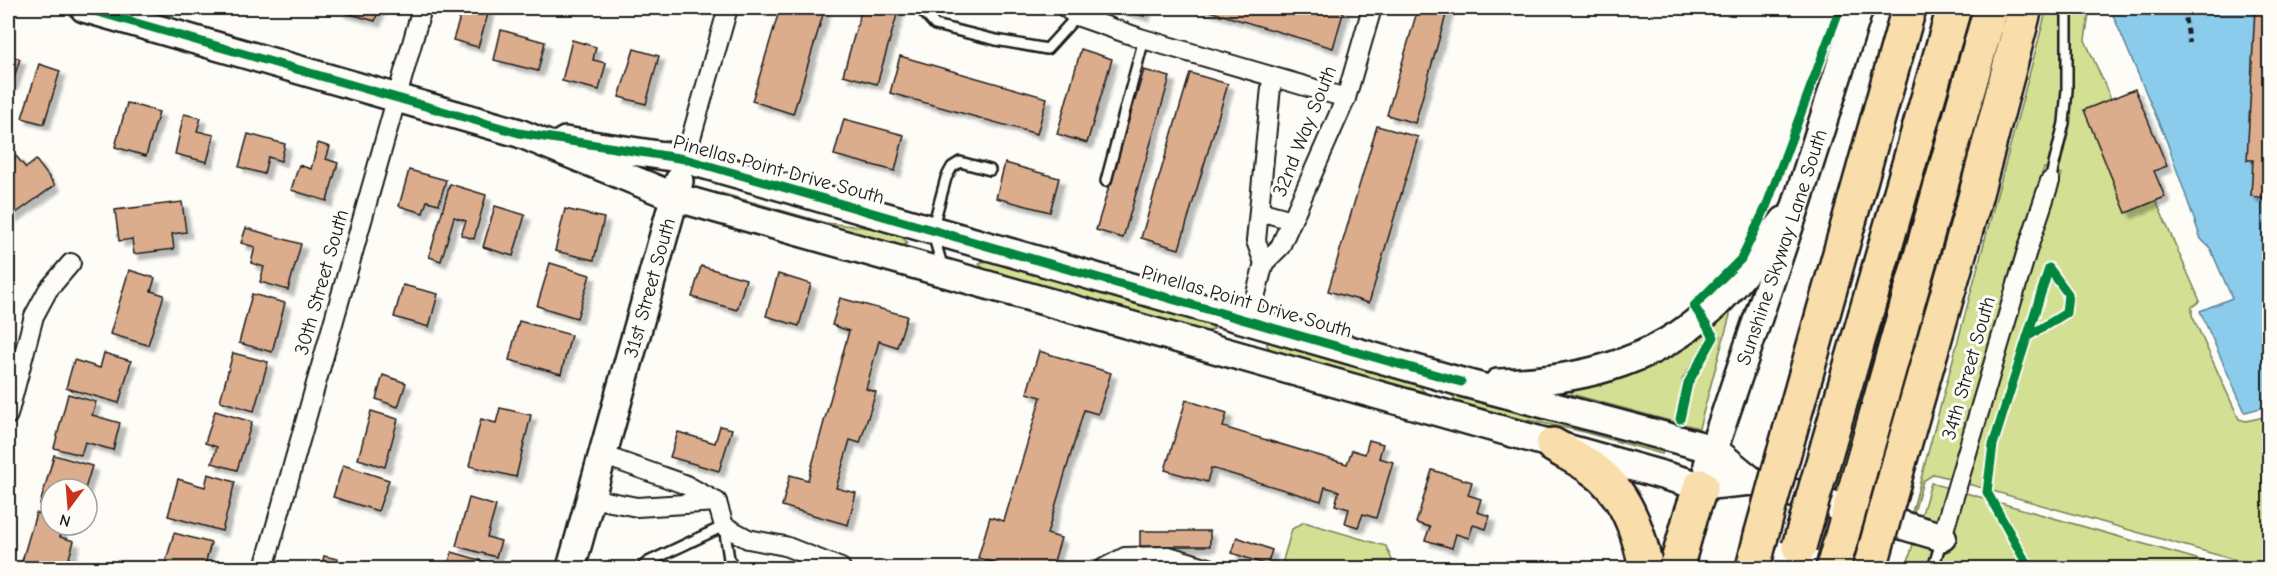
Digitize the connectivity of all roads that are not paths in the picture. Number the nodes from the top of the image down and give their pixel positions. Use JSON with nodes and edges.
{"nodes":[{"id":1,"x":84,"y":8,"type":"edge"},
{"id":2,"x":422,"y":8,"type":"edge"},
{"id":3,"x":728,"y":8,"type":"edge"},
{"id":4,"x":921,"y":8,"type":"edge"},
{"id":5,"x":1372,"y":8,"type":"edge"},
{"id":6,"x":1859,"y":8,"type":"edge"},
{"id":7,"x":1909,"y":8,"type":"edge"},
{"id":8,"x":1954,"y":8,"type":"edge"},
{"id":9,"x":1991,"y":8,"type":"edge"},
{"id":10,"x":2025,"y":8,"type":"edge"},
{"id":11,"x":2067,"y":8,"type":"edge"},
{"id":12,"x":1071,"y":12,"type":"edge"},
{"id":13,"x":124,"y":13,"type":"edge"},
{"id":14,"x":1144,"y":39,"type":"junction"},
{"id":15,"x":1272,"y":77,"type":"junction"},
{"id":16,"x":397,"y":97,"type":"junction"},
{"id":17,"x":1346,"y":98,"type":"junction"},
{"id":18,"x":519,"y":134,"type":"junction"},
{"id":19,"x":685,"y":159,"type":"junction"},
{"id":20,"x":990,"y":170,"type":"dead end"},
{"id":21,"x":1106,"y":181,"type":"dead end"},
{"id":22,"x":2050,"y":181,"type":"joint"},
{"id":23,"x":675,"y":197,"type":"junction"},
{"id":24,"x":1797,"y":203,"type":"junction"},
{"id":25,"x":1259,"y":211,"type":"junction"},
{"id":26,"x":1292,"y":220,"type":"junction"},
{"id":27,"x":932,"y":230,"type":"junction"},
{"id":28,"x":71,"y":263,"type":"dead end"},
{"id":29,"x":1264,"y":263,"type":"junction"},
{"id":30,"x":945,"y":274,"type":"junction"},
{"id":31,"x":1249,"y":320,"type":"junction"},
{"id":32,"x":1239,"y":357,"type":"junction"},
{"id":33,"x":1425,"y":371,"type":"junction"},
{"id":34,"x":1461,"y":382,"type":"junction"},
{"id":35,"x":1442,"y":414,"type":"junction"},
{"id":36,"x":8,"y":415,"type":"edge"},
{"id":37,"x":1553,"y":445,"type":"junction"},
{"id":38,"x":1713,"y":449,"type":"junction"},
{"id":39,"x":602,"y":455,"type":"junction"},
{"id":40,"x":1752,"y":481,"type":"junction"},
{"id":41,"x":1701,"y":486,"type":"junction"},
{"id":42,"x":590,"y":498,"type":"junction"},
{"id":43,"x":717,"y":502,"type":"junction"},
{"id":44,"x":1849,"y":509,"type":"junction"},
{"id":45,"x":723,"y":526,"type":"junction"},
{"id":46,"x":1942,"y":537,"type":"junction"},
{"id":47,"x":1796,"y":558,"type":"edge"},
{"id":48,"x":264,"y":568,"type":"edge"},
{"id":49,"x":571,"y":568,"type":"edge"},
{"id":50,"x":641,"y":568,"type":"edge"},
{"id":51,"x":734,"y":568,"type":"edge"},
{"id":52,"x":841,"y":568,"type":"edge"},
{"id":53,"x":1104,"y":568,"type":"edge"},
{"id":54,"x":1209,"y":568,"type":"edge"},
{"id":55,"x":1646,"y":568,"type":"edge"},
{"id":56,"x":1676,"y":568,"type":"edge"},
{"id":57,"x":1753,"y":568,"type":"edge"},
{"id":58,"x":1833,"y":568,"type":"edge"},
{"id":59,"x":1870,"y":568,"type":"edge"},
{"id":60,"x":1934,"y":568,"type":"edge"}],
"edges":[{"from":1,"to":13,"type":"street","name":"Pinellas Point Drive South"},
{"from":2,"to":16,"type":"street","name":"30th Street South"},
{"from":3,"to":19,"type":"street","name":"31st Street South"},
{"from":4,"to":12,"type":"lane"},
{"from":5,"to":17,"type":"street","name":"32nd Way South"},
{"from":6,"to":24,"type":"street","name":"Sunshine Skyway Lane South"},
{"from":7,"to":57,"type":"highway","bridge":true},
{"from":8,"to":47,"type":"highway","bridge":true},
{"from":9,"to":44,"type":"highway"},
{"from":10,"to":59,"type":"highway","bridge":true},
{"from":11,"to":22,"type":"lane"},
{"from":12,"to":14,"type":"street"},
{"from":13,"to":16,"type":"street","name":"Pinellas Point Drive South"},
{"from":14,"to":15,"type":"street"},
{"from":14,"to":21,"type":"lane"},
{"from":15,"to":17,"type":"street"},
{"from":15,"to":25,"type":"street","name":"32nd Way South"},
{"from":16,"to":18,"type":"street","name":"Pinellas Point Drive South"},
{"from":16,"to":48,"type":"street","name":"30th Street South"},
{"from":17,"to":26,"type":"street","name":"32nd Way South"},
{"from":18,"to":19,"type":"street","name":"Pinellas Point Drive South"},
{"from":18,"to":23,"type":"street","name":"Pinellas Point Drive South"},
{"from":19,"to":23,"type":"street","name":"31st Street South"},
{"from":19,"to":27,"type":"street","name":"Pinellas Point Drive South"},
{"from":20,"to":27,"type":"lane"},
{"from":22,"to":46,"type":"street","name":"34th Street South"},
{"from":23,"to":30,"type":"street","name":"Pinellas Point Drive South"},
{"from":23,"to":39,"type":"street","name":"31st Street South"},
{"from":24,"to":34,"type":"street"},
{"from":24,"to":38,"type":"street","name":"Sunshine Skyway Lane South"},
{"from":25,"to":26,"type":"street"},
{"from":25,"to":29,"type":"street","name":"32nd Way South"},
{"from":26,"to":29,"type":"street","name":"32nd Way South"},
{"from":27,"to":30,"type":"lane"},
{"from":27,"to":31,"type":"street","name":"Pinellas Point Drive South"},
{"from":28,"to":36,"type":"street"},
{"from":29,"to":31,"type":"street","name":"32nd Way South"},
{"from":30,"to":32,"type":"street","name":"Pinellas Point Drive South"},
{"from":31,"to":32,"type":"street"},
{"from":31,"to":33,"type":"street","name":"Pinellas Point Drive South"},
{"from":32,"to":35,"type":"street","name":"Pinellas Point Drive South"},
{"from":33,"to":34,"type":"street","name":"Pinellas Point Drive South"},
{"from":33,"to":35,"type":"street"},
{"from":34,"to":38,"type":"street","name":"Pinellas Point Drive South"},
{"from":35,"to":37,"type":"street","name":"Pinellas Point Drive South"},
{"from":37,"to":41,"type":"street","name":"Pinellas Point Drive South"},
{"from":37,"to":55,"type":"highway"},
{"from":38,"to":40,"type":"street","name":"Pinellas Point Drive South"},
{"from":38,"to":41,"type":"street","name":"Sunshine Skyway Lane South"},
{"from":39,"to":42,"type":"street","name":"31st Street South"},
{"from":39,"to":43,"type":"street"},
{"from":40,"to":41,"type":"street","name":"Pinellas Point Drive South"},
{"from":40,"to":44,"type":"street","name":"Pinellas Point Drive South"},
{"from":41,"to":56,"type":"highway"},
{"from":42,"to":43,"type":"street"},
{"from":42,"to":49,"type":"street","name":"31st Street South"},
{"from":43,"to":45,"type":"street"},
{"from":44,"to":46,"type":"street","name":"Pinellas Point Drive South"},
{"from":44,"to":58,"type":"highway"},
{"from":45,"to":50,"type":"lane"},
{"from":45,"to":51,"type":"lane"},
{"from":45,"to":52,"type":"street"},
{"from":46,"to":60,"type":"lane","name":"34th Street South"},
{"from":53,"to":54,"type":"street"}]}
